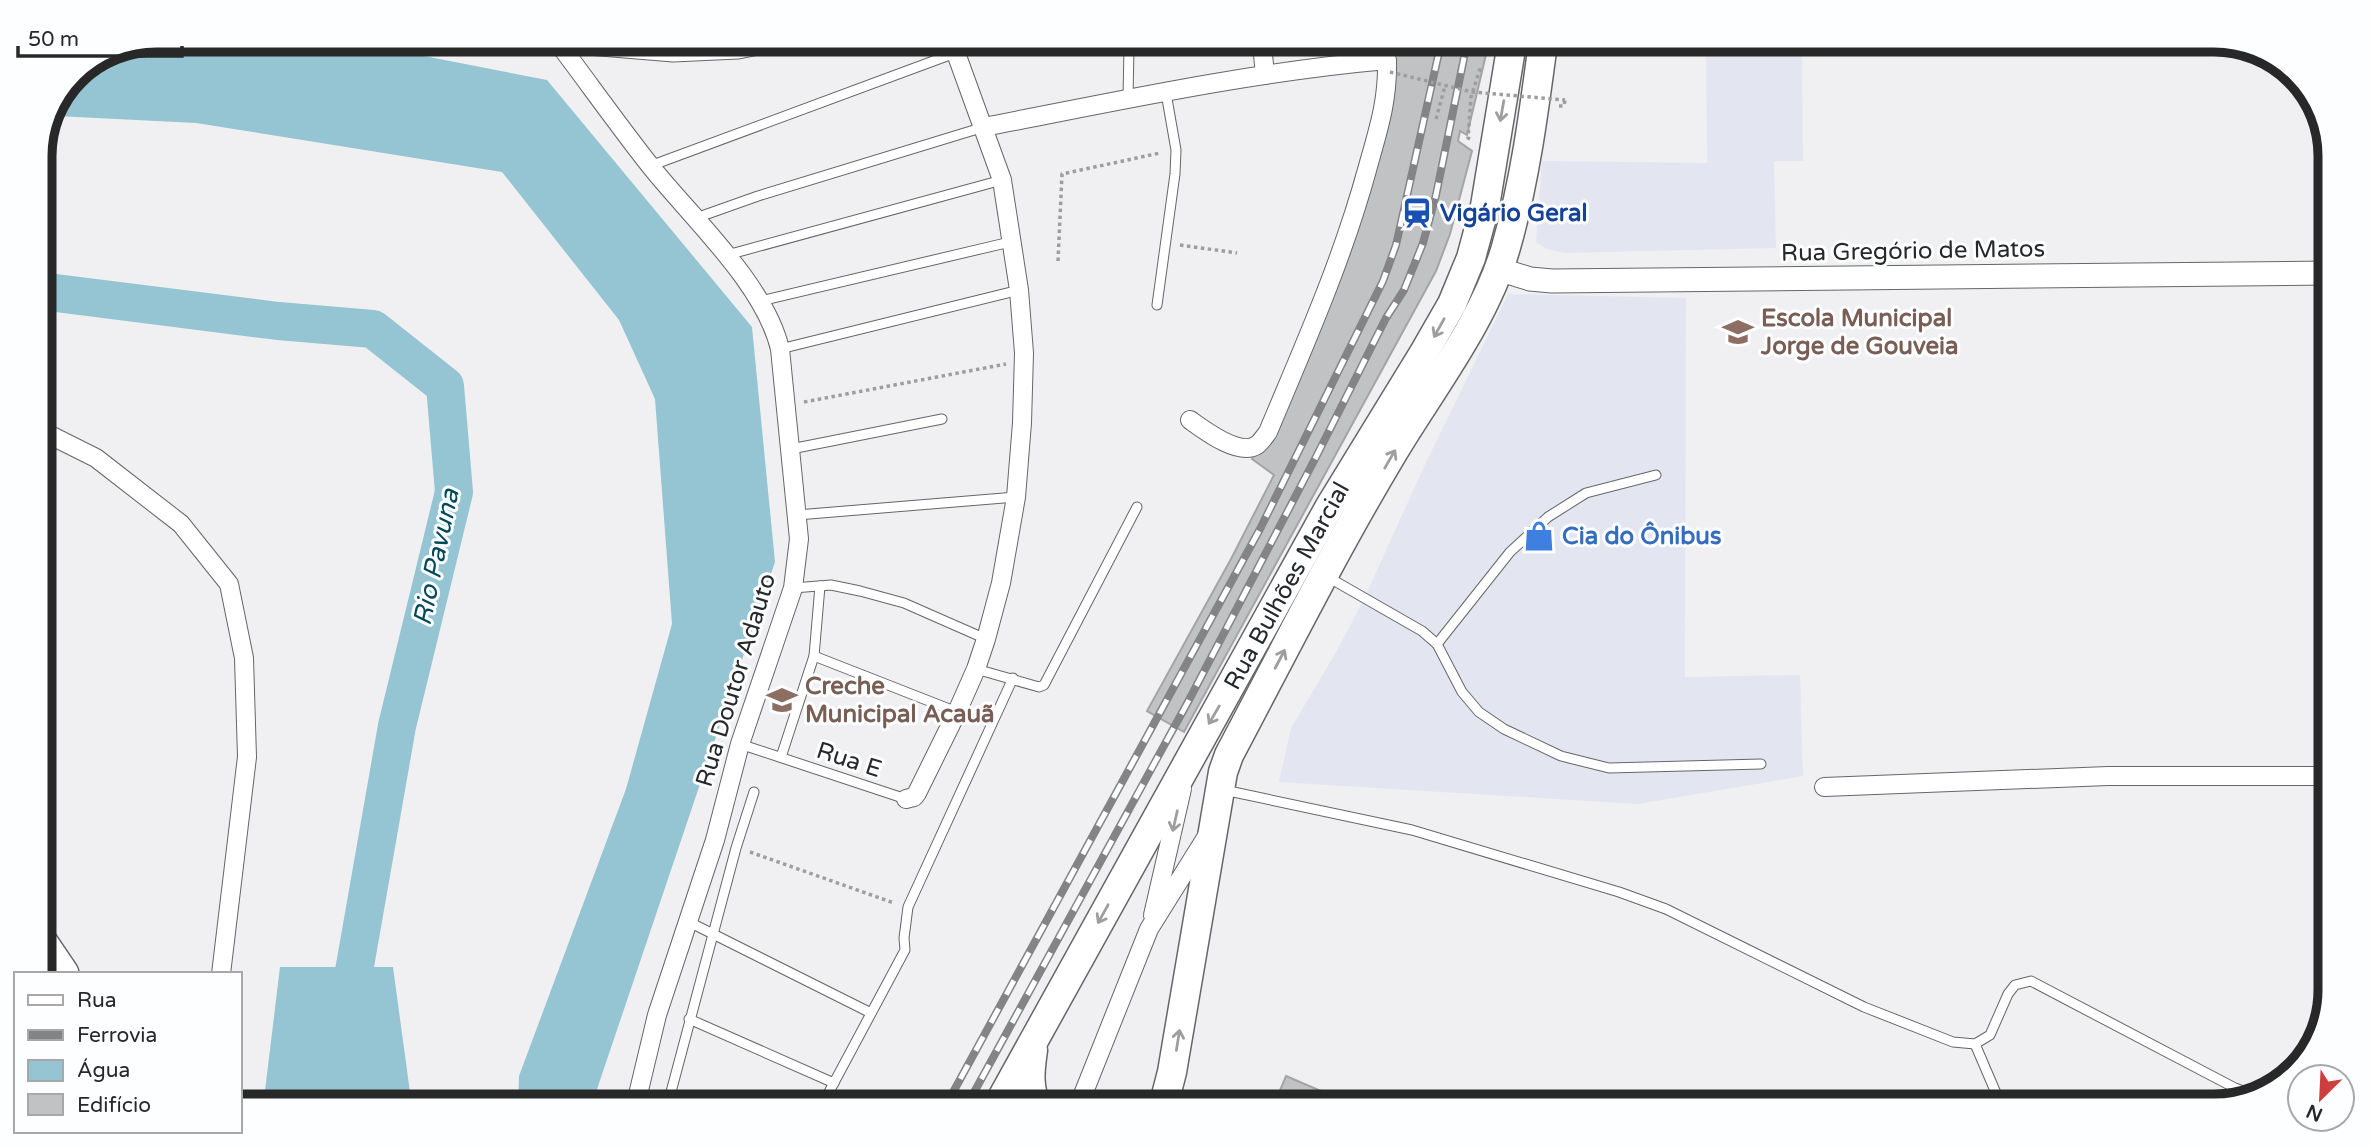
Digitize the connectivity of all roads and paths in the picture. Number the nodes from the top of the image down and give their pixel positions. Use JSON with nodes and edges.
{"nodes":[{"id":1,"x":565,"y":52,"type":"edge"},
{"id":2,"x":617,"y":52,"type":"edge"},
{"id":3,"x":748,"y":52,"type":"edge"},
{"id":4,"x":946,"y":52,"type":"edge"},
{"id":5,"x":955,"y":52,"type":"edge"},
{"id":6,"x":1129,"y":52,"type":"edge"},
{"id":7,"x":1263,"y":52,"type":"edge"},
{"id":8,"x":1511,"y":52,"type":"edge"},
{"id":9,"x":1542,"y":52,"type":"edge"},
{"id":10,"x":1482,"y":63,"type":"dead end"},
{"id":11,"x":1390,"y":72,"type":"dead end"},
{"id":12,"x":1265,"y":75,"type":"junction"},
{"id":13,"x":1445,"y":86,"type":"junction"},
{"id":14,"x":1472,"y":89,"type":"junction"},
{"id":15,"x":1166,"y":93,"type":"junction"},
{"id":16,"x":1128,"y":99,"type":"junction"},
{"id":17,"x":1565,"y":100,"type":"dead end"},
{"id":18,"x":1436,"y":119,"type":"dead end"},
{"id":19,"x":984,"y":127,"type":"junction"},
{"id":20,"x":1469,"y":134,"type":"dead end"},
{"id":21,"x":1176,"y":150,"type":"junction"},
{"id":22,"x":650,"y":166,"type":"junction"},
{"id":23,"x":1002,"y":180,"type":"junction"},
{"id":24,"x":694,"y":219,"type":"junction"},
{"id":25,"x":1010,"y":242,"type":"junction"},
{"id":26,"x":1164,"y":243,"type":"junction"},
{"id":27,"x":1237,"y":253,"type":"dead end"},
{"id":28,"x":726,"y":256,"type":"junction"},
{"id":29,"x":1058,"y":261,"type":"dead end"},
{"id":30,"x":1498,"y":269,"type":"junction"},
{"id":31,"x":2317,"y":273,"type":"edge"},
{"id":32,"x":1019,"y":290,"type":"junction"},
{"id":33,"x":760,"y":301,"type":"junction"},
{"id":34,"x":1157,"y":305,"type":"dead end"},
{"id":35,"x":780,"y":349,"type":"junction"},
{"id":36,"x":1024,"y":360,"type":"junction"},
{"id":37,"x":785,"y":406,"type":"junction"},
{"id":38,"x":942,"y":419,"type":"dead end"},
{"id":39,"x":1190,"y":420,"type":"dead end"},
{"id":40,"x":53,"y":436,"type":"edge"},
{"id":41,"x":791,"y":449,"type":"junction"},
{"id":42,"x":1656,"y":475,"type":"dead end"},
{"id":43,"x":1016,"y":497,"type":"junction"},
{"id":44,"x":1137,"y":507,"type":"dead end"},
{"id":45,"x":797,"y":515,"type":"junction"},
{"id":46,"x":1325,"y":576,"type":"junction"},
{"id":47,"x":820,"y":586,"type":"junction"},
{"id":48,"x":793,"y":588,"type":"junction"},
{"id":49,"x":1288,"y":613,"type":"junction"},
{"id":50,"x":986,"y":639,"type":"junction"},
{"id":51,"x":1437,"y":644,"type":"junction"},
{"id":52,"x":814,"y":656,"type":"junction"},
{"id":53,"x":976,"y":669,"type":"junction"},
{"id":54,"x":1013,"y":678,"type":"junction"},
{"id":55,"x":957,"y":712,"type":"junction"},
{"id":56,"x":740,"y":744,"type":"junction"},
{"id":57,"x":1191,"y":755,"type":"junction"},
{"id":58,"x":781,"y":757,"type":"junction"},
{"id":59,"x":1761,"y":764,"type":"dead end"},
{"id":60,"x":2318,"y":776,"type":"edge"},
{"id":61,"x":1824,"y":788,"type":"dead end"},
{"id":62,"x":1219,"y":789,"type":"junction"},
{"id":63,"x":754,"y":792,"type":"dead end"},
{"id":64,"x":906,"y":799,"type":"joint"},
{"id":65,"x":1212,"y":827,"type":"junction"},
{"id":66,"x":736,"y":848,"type":"junction"},
{"id":67,"x":908,"y":907,"type":"junction"},
{"id":68,"x":689,"y":922,"type":"junction"},
{"id":69,"x":1149,"y":929,"type":"junction"},
{"id":70,"x":713,"y":935,"type":"junction"},
{"id":71,"x":221,"y":972,"type":"edge"},
{"id":72,"x":871,"y":1013,"type":"junction"},
{"id":73,"x":689,"y":1020,"type":"junction"},
{"id":74,"x":1035,"y":1037,"type":"junction"},
{"id":75,"x":1975,"y":1044,"type":"junction"},
{"id":76,"x":834,"y":1083,"type":"junction"},
{"id":77,"x":2242,"y":1091,"type":"edge"},
{"id":78,"x":638,"y":1095,"type":"edge"},
{"id":79,"x":670,"y":1095,"type":"edge"},
{"id":80,"x":828,"y":1095,"type":"edge"},
{"id":81,"x":1004,"y":1095,"type":"edge"},
{"id":82,"x":1032,"y":1095,"type":"edge"},
{"id":83,"x":1083,"y":1095,"type":"edge"},
{"id":84,"x":1166,"y":1095,"type":"edge"},
{"id":85,"x":1996,"y":1095,"type":"edge"}],
"edges":[{"from":1,"to":22,"type":"street","name":"Rua Doutor Adauto"},
{"from":2,"to":3,"type":"lane"},
{"from":4,"to":22,"type":"lane"},
{"from":5,"to":19,"type":"street"},
{"from":6,"to":16,"type":"lane"},
{"from":7,"to":12,"type":"street"},
{"from":8,"to":49,"type":"main road","name":"Rua Bulhões Marcial","one_way":true},
{"from":9,"to":30,"type":"main road","name":"Rua Bulhões Marcial"},
{"from":10,"to":14,"type":"path"},
{"from":11,"to":13,"type":"path","bridge":true},
{"from":12,"to":15,"type":"street"},
{"from":12,"to":39,"type":"street"},
{"from":13,"to":14,"type":"path","bridge":true},
{"from":13,"to":18,"type":"path"},
{"from":14,"to":17,"type":"path","bridge":true},
{"from":14,"to":20,"type":"path","bridge":true},
{"from":15,"to":16,"type":"street"},
{"from":15,"to":21,"type":"lane"},
{"from":16,"to":19,"type":"street"},
{"from":19,"to":23,"type":"street"},
{"from":19,"to":24,"type":"lane"},
{"from":21,"to":26,"type":"lane"},
{"from":21,"to":29,"type":"path"},
{"from":22,"to":24,"type":"street","name":"Rua Doutor Adauto"},
{"from":23,"to":25,"type":"street"},
{"from":23,"to":28,"type":"lane"},
{"from":24,"to":28,"type":"street","name":"Rua Doutor Adauto"},
{"from":25,"to":32,"type":"street"},
{"from":25,"to":33,"type":"lane"},
{"from":26,"to":27,"type":"path"},
{"from":26,"to":34,"type":"lane"},
{"from":28,"to":33,"type":"street","name":"Rua Doutor Adauto"},
{"from":30,"to":31,"type":"street","name":"Rua Gregório de Matos"},
{"from":46,"to":30,"type":"main road","name":"Rua Bulhões Marcial","one_way":true},
{"from":32,"to":35,"type":"lane"},
{"from":32,"to":36,"type":"street"},
{"from":33,"to":35,"type":"street","name":"Rua Doutor Adauto"},
{"from":35,"to":37,"type":"street","name":"Rua Doutor Adauto"},
{"from":36,"to":37,"type":"path"},
{"from":36,"to":43,"type":"street"},
{"from":37,"to":41,"type":"street","name":"Rua Doutor Adauto"},
{"from":38,"to":41,"type":"lane"},
{"from":40,"to":71,"type":"street"},
{"from":41,"to":45,"type":"street","name":"Rua Doutor Adauto"},
{"from":42,"to":51,"type":"lane"},
{"from":43,"to":45,"type":"lane"},
{"from":43,"to":50,"type":"street"},
{"from":44,"to":54,"type":"lane"},
{"from":45,"to":48,"type":"street","name":"Rua Doutor Adauto"},
{"from":46,"to":49,"type":"main road","name":"Rua Bulhões Marcial"},
{"from":46,"to":51,"type":"lane"},
{"from":47,"to":48,"type":"lane"},
{"from":47,"to":50,"type":"lane"},
{"from":47,"to":52,"type":"lane"},
{"from":48,"to":56,"type":"street","name":"Rua Doutor Adauto"},
{"from":49,"to":57,"type":"main road","name":"Rua Bulhões Marcial","one_way":true},
{"from":62,"to":49,"type":"main road","name":"Rua Bulhões Marcial","one_way":true},
{"from":50,"to":53,"type":"street"},
{"from":51,"to":59,"type":"lane"},
{"from":52,"to":55,"type":"lane"},
{"from":52,"to":58,"type":"lane"},
{"from":53,"to":54,"type":"lane"},
{"from":53,"to":55,"type":"street"},
{"from":54,"to":67,"type":"lane"},
{"from":55,"to":64,"type":"street"},
{"from":56,"to":58,"type":"lane","name":"Rua E"},
{"from":56,"to":68,"type":"street","name":"Rua Doutor Adauto"},
{"from":57,"to":69,"type":"street","one_way":true},
{"from":57,"to":74,"type":"main road","name":"Rua Bulhões Marcial","one_way":true},
{"from":58,"to":64,"type":"lane","name":"Rua E"},
{"from":60,"to":61,"type":"street"},
{"from":62,"to":65,"type":"main road","name":"Rua Bulhões Marcial"},
{"from":62,"to":75,"type":"lane"},
{"from":63,"to":66,"type":"lane"},
{"from":65,"to":69,"type":"street"},
{"from":84,"to":65,"type":"main road","name":"Rua Bulhões Marcial","one_way":true},
{"from":66,"to":67,"type":"path"},
{"from":66,"to":70,"type":"lane"},
{"from":67,"to":72,"type":"lane"},
{"from":68,"to":70,"type":"lane"},
{"from":68,"to":78,"type":"street","name":"Rua Doutor Adauto"},
{"from":69,"to":83,"type":"street"},
{"from":70,"to":72,"type":"lane"},
{"from":70,"to":73,"type":"lane"},
{"from":72,"to":76,"type":"lane"},
{"from":73,"to":76,"type":"lane"},
{"from":73,"to":79,"type":"lane"},
{"from":74,"to":81,"type":"main road","name":"Rua Bulhões Marcial"},
{"from":74,"to":82,"type":"main road"},
{"from":75,"to":77,"type":"lane"},
{"from":75,"to":85,"type":"lane"},
{"from":76,"to":80,"type":"lane"}]}
